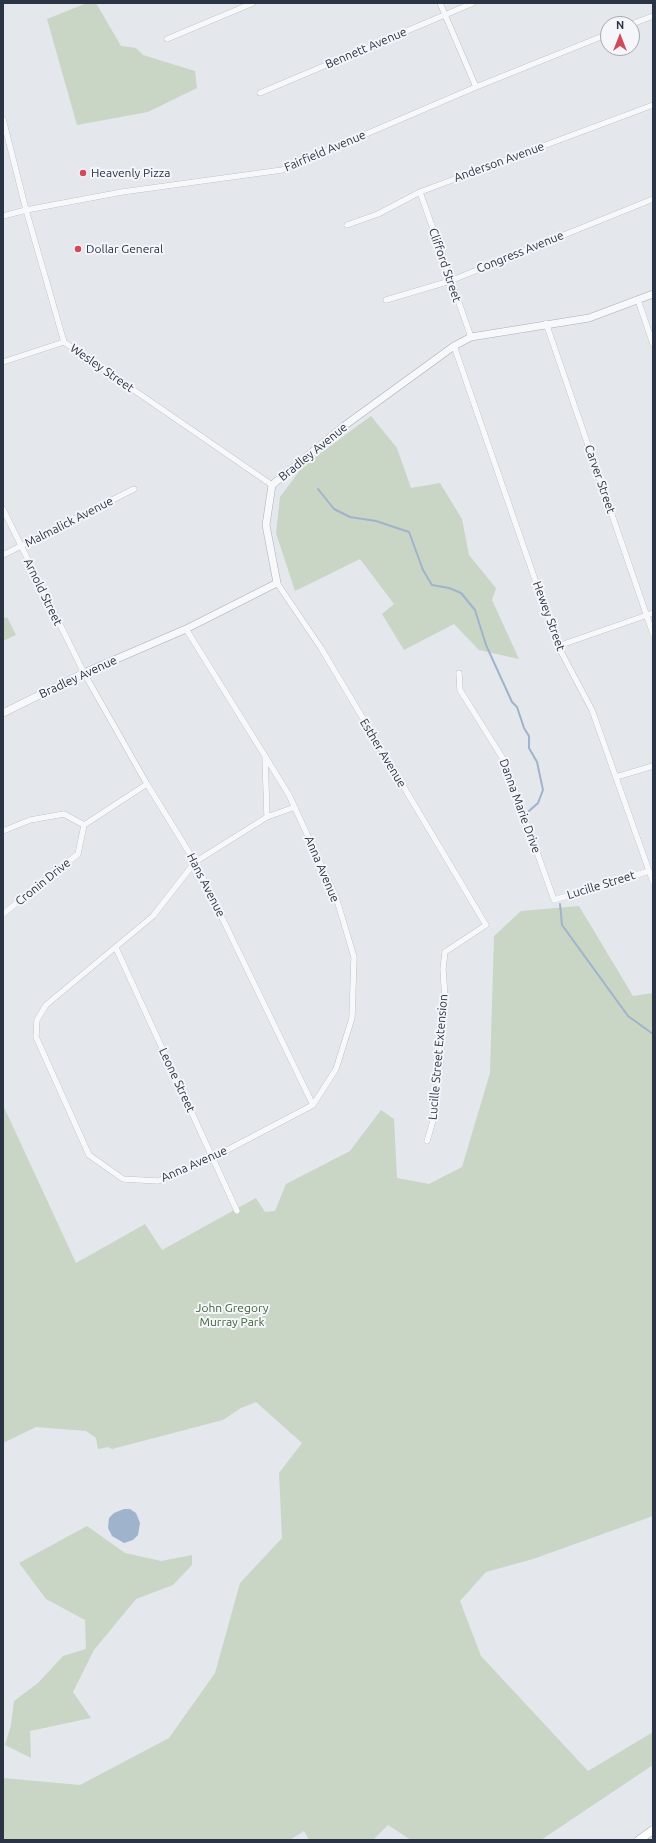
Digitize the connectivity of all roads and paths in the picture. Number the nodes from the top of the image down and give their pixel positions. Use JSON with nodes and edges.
{"nodes":[{"id":1,"x":253,"y":3,"type":"edge"},
{"id":2,"x":440,"y":3,"type":"edge"},
{"id":3,"x":473,"y":3,"type":"edge"},
{"id":4,"x":445,"y":14,"type":"junction"},
{"id":5,"x":653,"y":16,"type":"edge"},
{"id":6,"x":640,"y":21,"type":"edge"},
{"id":7,"x":600,"y":37,"type":"edge"},
{"id":8,"x":167,"y":39,"type":"dead end"},
{"id":9,"x":476,"y":87,"type":"junction"},
{"id":10,"x":260,"y":93,"type":"dead end"},
{"id":11,"x":653,"y":105,"type":"edge"},
{"id":12,"x":3,"y":119,"type":"edge"},
{"id":13,"x":420,"y":192,"type":"junction"},
{"id":14,"x":653,"y":199,"type":"edge"},
{"id":15,"x":26,"y":210,"type":"junction"},
{"id":16,"x":3,"y":216,"type":"edge"},
{"id":17,"x":347,"y":225,"type":"dead end"},
{"id":18,"x":450,"y":281,"type":"junction"},
{"id":19,"x":653,"y":294,"type":"edge"},
{"id":20,"x":386,"y":300,"type":"dead end"},
{"id":21,"x":638,"y":300,"type":"junction"},
{"id":22,"x":546,"y":323,"type":"junction"},
{"id":23,"x":471,"y":338,"type":"junction"},
{"id":24,"x":64,"y":342,"type":"junction"},
{"id":25,"x":653,"y":344,"type":"edge"},
{"id":26,"x":454,"y":346,"type":"junction"},
{"id":27,"x":3,"y":362,"type":"edge"},
{"id":28,"x":272,"y":485,"type":"junction"},
{"id":29,"x":134,"y":489,"type":"dead end"},
{"id":30,"x":3,"y":509,"type":"edge"},
{"id":31,"x":20,"y":546,"type":"junction"},
{"id":32,"x":3,"y":554,"type":"edge"},
{"id":33,"x":277,"y":583,"type":"junction"},
{"id":34,"x":653,"y":614,"type":"edge"},
{"id":35,"x":647,"y":616,"type":"junction"},
{"id":36,"x":186,"y":629,"type":"junction"},
{"id":37,"x":653,"y":634,"type":"edge"},
{"id":38,"x":558,"y":646,"type":"junction"},
{"id":39,"x":459,"y":673,"type":"dead end"},
{"id":40,"x":84,"y":674,"type":"junction"},
{"id":41,"x":3,"y":713,"type":"edge"},
{"id":42,"x":265,"y":756,"type":"junction"},
{"id":43,"x":653,"y":766,"type":"edge"},
{"id":44,"x":616,"y":777,"type":"junction"},
{"id":45,"x":147,"y":784,"type":"junction"},
{"id":46,"x":295,"y":807,"type":"junction"},
{"id":47,"x":267,"y":817,"type":"junction"},
{"id":48,"x":84,"y":825,"type":"junction"},
{"id":49,"x":3,"y":831,"type":"edge"},
{"id":50,"x":196,"y":862,"type":"junction"},
{"id":51,"x":649,"y":871,"type":"junction"},
{"id":52,"x":653,"y":882,"type":"edge"},
{"id":53,"x":554,"y":900,"type":"joint"},
{"id":54,"x":3,"y":914,"type":"edge"},
{"id":55,"x":116,"y":948,"type":"junction"},
{"id":56,"x":446,"y":950,"type":"joint"},
{"id":57,"x":313,"y":1105,"type":"junction"},
{"id":58,"x":426,"y":1141,"type":"dead end"},
{"id":59,"x":212,"y":1158,"type":"junction"},
{"id":60,"x":237,"y":1211,"type":"dead end"},
{"id":61,"x":653,"y":1830,"type":"edge"},
{"id":62,"x":639,"y":1840,"type":"edge"}],
"edges":[{"from":1,"to":8,"type":"street"},
{"from":2,"to":4,"type":"street"},
{"from":3,"to":4,"type":"street","name":"Bennett Avenue"},
{"from":4,"to":9,"type":"street"},
{"from":4,"to":10,"type":"street","name":"Bennett Avenue"},
{"from":5,"to":6,"type":"street"},
{"from":7,"to":9,"type":"street","name":"Fairfield Avenue"},
{"from":9,"to":15,"type":"street","name":"Fairfield Avenue"},
{"from":11,"to":13,"type":"street","name":"Anderson Avenue"},
{"from":12,"to":15,"type":"street","name":"Wesley Street"},
{"from":13,"to":17,"type":"street","name":"Anderson Avenue"},
{"from":13,"to":18,"type":"street","name":"Clifford Street"},
{"from":14,"to":18,"type":"street","name":"Congress Avenue"},
{"from":15,"to":16,"type":"street","name":"Fairfield Avenue"},
{"from":15,"to":24,"type":"street","name":"Wesley Street"},
{"from":18,"to":20,"type":"street","name":"Congress Avenue"},
{"from":18,"to":23,"type":"street","name":"Clifford Street"},
{"from":19,"to":21,"type":"street","name":"Bradley Avenue"},
{"from":21,"to":22,"type":"street","name":"Bradley Avenue"},
{"from":21,"to":25,"type":"street"},
{"from":22,"to":23,"type":"street","name":"Bradley Avenue"},
{"from":22,"to":35,"type":"street","name":"Carver Street"},
{"from":23,"to":26,"type":"street","name":"Bradley Avenue"},
{"from":24,"to":27,"type":"street"},
{"from":24,"to":28,"type":"street","name":"Wesley Street"},
{"from":26,"to":28,"type":"street","name":"Bradley Avenue"},
{"from":26,"to":38,"type":"street","name":"Hewey Street"},
{"from":28,"to":33,"type":"street","name":"Bradley Avenue"},
{"from":29,"to":31,"type":"street","name":"Malmalick Avenue"},
{"from":30,"to":31,"type":"street","name":"Arnold Street"},
{"from":31,"to":32,"type":"street","name":"Malmalick Avenue"},
{"from":31,"to":40,"type":"street","name":"Arnold Street"},
{"from":33,"to":36,"type":"street","name":"Bradley Avenue"},
{"from":33,"to":56,"type":"street","name":"Esther Avenue"},
{"from":34,"to":35,"type":"street"},
{"from":35,"to":37,"type":"street","name":"Carver Street"},
{"from":35,"to":38,"type":"street"},
{"from":36,"to":40,"type":"street","name":"Bradley Avenue"},
{"from":36,"to":42,"type":"street","name":"Anna Avenue"},
{"from":38,"to":44,"type":"street","name":"Hewey Street"},
{"from":39,"to":53,"type":"street","name":"Danna Marie Drive"},
{"from":40,"to":41,"type":"street","name":"Bradley Avenue"},
{"from":40,"to":45,"type":"street","name":"Hans Avenue"},
{"from":42,"to":46,"type":"street","name":"Anna Avenue"},
{"from":42,"to":47,"type":"street"},
{"from":43,"to":44,"type":"street"},
{"from":44,"to":51,"type":"street","name":"Hewey Street"},
{"from":45,"to":48,"type":"street"},
{"from":45,"to":50,"type":"street","name":"Hans Avenue"},
{"from":46,"to":47,"type":"street","name":"Anna Avenue"},
{"from":46,"to":57,"type":"street","name":"Anna Avenue"},
{"from":47,"to":50,"type":"street","name":"Anna Avenue"},
{"from":48,"to":49,"type":"street"},
{"from":48,"to":54,"type":"street","name":"Cronin Drive"},
{"from":50,"to":55,"type":"street","name":"Anna Avenue"},
{"from":50,"to":57,"type":"street","name":"Hans Avenue"},
{"from":51,"to":52,"type":"street","name":"Hewey Street"},
{"from":51,"to":53,"type":"street","name":"Lucille Street"},
{"from":55,"to":59,"type":"street","name":"Leone Street"},
{"from":55,"to":59,"type":"street","name":"Anna Avenue"},
{"from":56,"to":58,"type":"street","name":"Lucille Street Extension"},
{"from":57,"to":59,"type":"street","name":"Anna Avenue"},
{"from":59,"to":60,"type":"street","name":"Leone Street"},
{"from":61,"to":62,"type":"main road"}]}
